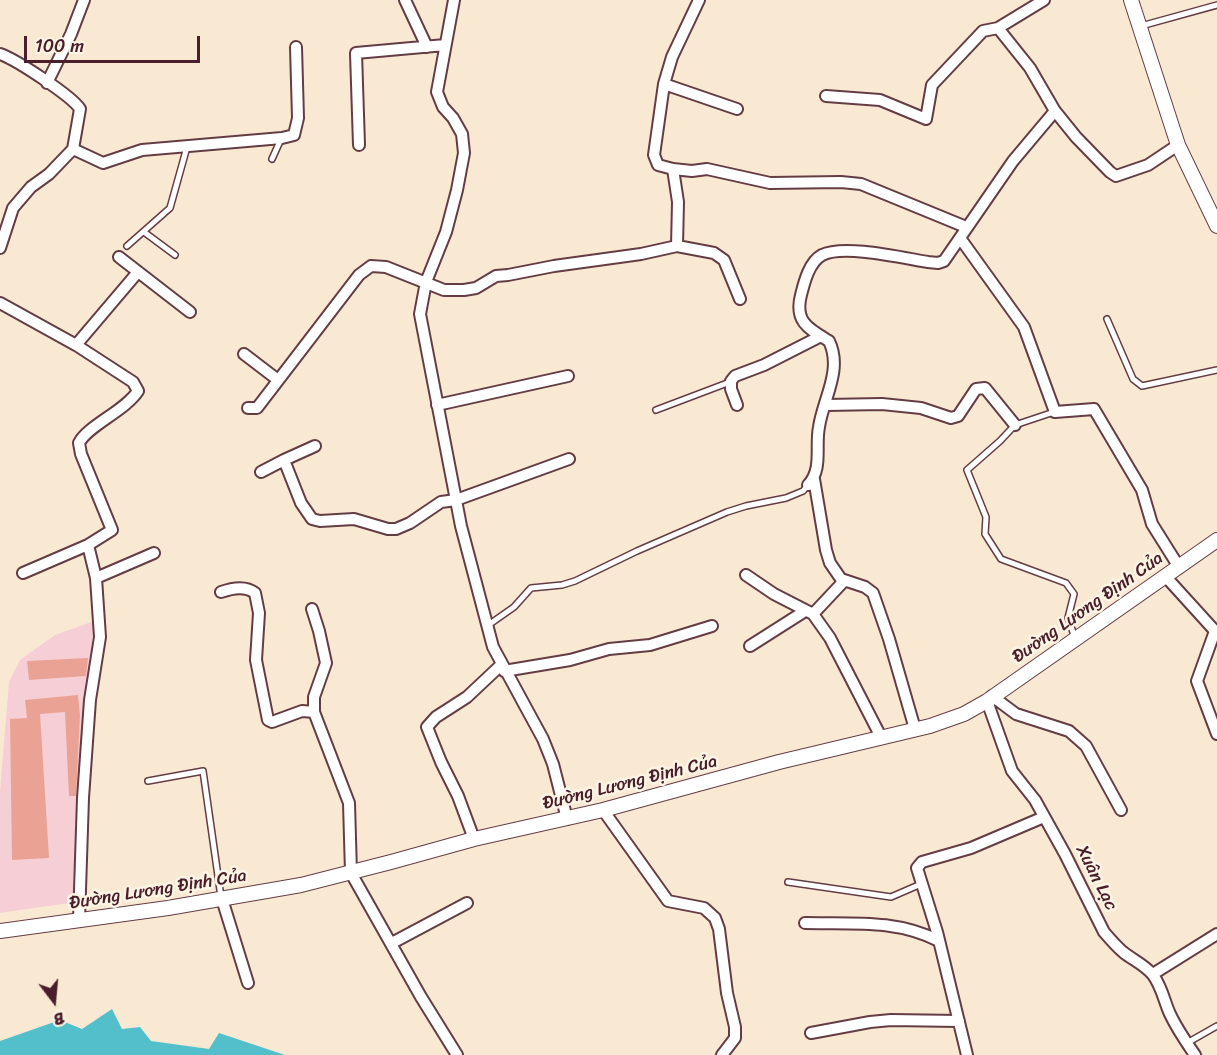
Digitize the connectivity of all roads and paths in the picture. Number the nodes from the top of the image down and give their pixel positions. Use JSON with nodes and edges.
{"nodes":[{"id":1,"x":84,"y":0,"type":"edge"},
{"id":2,"x":405,"y":0,"type":"edge"},
{"id":3,"x":699,"y":0,"type":"edge"},
{"id":4,"x":1044,"y":0,"type":"edge"},
{"id":5,"x":1131,"y":0,"type":"edge"},
{"id":6,"x":453,"y":1,"type":"edge"},
{"id":7,"x":1217,"y":5,"type":"edge"},
{"id":8,"x":1140,"y":27,"type":"junction"},
{"id":9,"x":998,"y":28,"type":"junction"},
{"id":10,"x":445,"y":45,"type":"junction"},
{"id":11,"x":296,"y":47,"type":"dead end"},
{"id":12,"x":427,"y":47,"type":"junction"},
{"id":13,"x":0,"y":54,"type":"edge"},
{"id":14,"x":47,"y":83,"type":"junction"},
{"id":15,"x":664,"y":84,"type":"junction"},
{"id":16,"x":826,"y":96,"type":"dead end"},
{"id":17,"x":737,"y":108,"type":"dead end"},
{"id":18,"x":1055,"y":111,"type":"junction"},
{"id":19,"x":282,"y":138,"type":"junction"},
{"id":20,"x":359,"y":145,"type":"dead end"},
{"id":21,"x":1178,"y":145,"type":"junction"},
{"id":22,"x":188,"y":146,"type":"junction"},
{"id":23,"x":73,"y":149,"type":"junction"},
{"id":24,"x":272,"y":159,"type":"dead end"},
{"id":25,"x":673,"y":169,"type":"junction"},
{"id":26,"x":1217,"y":226,"type":"edge"},
{"id":27,"x":966,"y":227,"type":"junction"},
{"id":28,"x":144,"y":232,"type":"junction"},
{"id":29,"x":960,"y":238,"type":"junction"},
{"id":30,"x":127,"y":246,"type":"dead end"},
{"id":31,"x":677,"y":246,"type":"junction"},
{"id":32,"x":0,"y":248,"type":"edge"},
{"id":33,"x":175,"y":255,"type":"dead end"},
{"id":34,"x":119,"y":257,"type":"dead end"},
{"id":35,"x":138,"y":272,"type":"junction"},
{"id":36,"x":426,"y":282,"type":"junction"},
{"id":37,"x":740,"y":299,"type":"dead end"},
{"id":38,"x":0,"y":303,"type":"edge"},
{"id":39,"x":190,"y":312,"type":"dead end"},
{"id":40,"x":1107,"y":320,"type":"dead end"},
{"id":41,"x":821,"y":336,"type":"junction"},
{"id":42,"x":76,"y":345,"type":"junction"},
{"id":43,"x":244,"y":354,"type":"dead end"},
{"id":44,"x":1217,"y":370,"type":"edge"},
{"id":45,"x":568,"y":376,"type":"dead end"},
{"id":46,"x":278,"y":380,"type":"junction"},
{"id":47,"x":731,"y":381,"type":"junction"},
{"id":48,"x":437,"y":405,"type":"junction"},
{"id":49,"x":737,"y":405,"type":"dead end"},
{"id":50,"x":826,"y":405,"type":"junction"},
{"id":51,"x":248,"y":408,"type":"dead end"},
{"id":52,"x":656,"y":410,"type":"dead end"},
{"id":53,"x":1055,"y":411,"type":"junction"},
{"id":54,"x":1015,"y":425,"type":"junction"},
{"id":55,"x":315,"y":446,"type":"dead end"},
{"id":56,"x":569,"y":459,"type":"dead end"},
{"id":57,"x":284,"y":460,"type":"junction"},
{"id":58,"x":261,"y":472,"type":"dead end"},
{"id":59,"x":811,"y":482,"type":"junction"},
{"id":60,"x":456,"y":500,"type":"junction"},
{"id":61,"x":1217,"y":540,"type":"edge"},
{"id":62,"x":88,"y":545,"type":"junction"},
{"id":63,"x":154,"y":553,"type":"dead end"},
{"id":64,"x":1179,"y":567,"type":"junction"},
{"id":65,"x":23,"y":573,"type":"dead end"},
{"id":66,"x":746,"y":575,"type":"dead end"},
{"id":67,"x":1166,"y":577,"type":"junction"},
{"id":68,"x":96,"y":578,"type":"junction"},
{"id":69,"x":844,"y":581,"type":"junction"},
{"id":70,"x":221,"y":592,"type":"dead end"},
{"id":71,"x":312,"y":609,"type":"dead end"},
{"id":72,"x":809,"y":612,"type":"junction"},
{"id":73,"x":487,"y":626,"type":"junction"},
{"id":74,"x":712,"y":626,"type":"dead end"},
{"id":75,"x":1075,"y":638,"type":"junction"},
{"id":76,"x":750,"y":646,"type":"dead end"},
{"id":77,"x":503,"y":668,"type":"junction"},
{"id":78,"x":990,"y":698,"type":"junction"},
{"id":79,"x":315,"y":712,"type":"junction"},
{"id":80,"x":915,"y":729,"type":"junction"},
{"id":81,"x":1217,"y":735,"type":"edge"},
{"id":82,"x":881,"y":737,"type":"junction"},
{"id":83,"x":148,"y":781,"type":"dead end"},
{"id":84,"x":603,"y":810,"type":"junction"},
{"id":85,"x":1121,"y":810,"type":"dead end"},
{"id":86,"x":1044,"y":817,"type":"junction"},
{"id":87,"x":567,"y":819,"type":"junction"},
{"id":88,"x":474,"y":839,"type":"junction"},
{"id":89,"x":351,"y":873,"type":"junction"},
{"id":90,"x":788,"y":882,"type":"dead end"},
{"id":91,"x":921,"y":884,"type":"junction"},
{"id":92,"x":222,"y":899,"type":"junction"},
{"id":93,"x":467,"y":903,"type":"dead end"},
{"id":94,"x":79,"y":920,"type":"junction"},
{"id":95,"x":805,"y":923,"type":"dead end"},
{"id":96,"x":0,"y":931,"type":"edge"},
{"id":97,"x":1217,"y":934,"type":"edge"},
{"id":98,"x":939,"y":941,"type":"junction"},
{"id":99,"x":392,"y":943,"type":"junction"},
{"id":100,"x":1152,"y":974,"type":"junction"},
{"id":101,"x":248,"y":983,"type":"dead end"},
{"id":102,"x":959,"y":1021,"type":"junction"},
{"id":103,"x":1217,"y":1026,"type":"edge"},
{"id":104,"x":811,"y":1032,"type":"dead end"},
{"id":105,"x":1187,"y":1043,"type":"junction"},
{"id":106,"x":726,"y":1053,"type":"edge"},
{"id":107,"x":457,"y":1055,"type":"edge"},
{"id":108,"x":967,"y":1055,"type":"edge"},
{"id":109,"x":1195,"y":1055,"type":"edge"}],
"edges":[{"from":1,"to":14,"type":"street"},
{"from":2,"to":12,"type":"street"},
{"from":3,"to":15,"type":"street"},
{"from":4,"to":9,"type":"street"},
{"from":5,"to":8,"type":"street"},
{"from":6,"to":10,"type":"street"},
{"from":7,"to":8,"type":"lane"},
{"from":8,"to":21,"type":"street"},
{"from":9,"to":16,"type":"street"},
{"from":9,"to":18,"type":"street"},
{"from":10,"to":12,"type":"street"},
{"from":10,"to":36,"type":"street"},
{"from":11,"to":19,"type":"street"},
{"from":12,"to":20,"type":"street"},
{"from":13,"to":14,"type":"street"},
{"from":14,"to":23,"type":"street"},
{"from":15,"to":17,"type":"street"},
{"from":15,"to":25,"type":"street"},
{"from":18,"to":21,"type":"street"},
{"from":18,"to":27,"type":"street"},
{"from":19,"to":22,"type":"street"},
{"from":19,"to":24,"type":"lane"},
{"from":21,"to":26,"type":"street"},
{"from":22,"to":23,"type":"street"},
{"from":22,"to":28,"type":"lane"},
{"from":23,"to":32,"type":"street"},
{"from":25,"to":27,"type":"street"},
{"from":25,"to":31,"type":"street"},
{"from":27,"to":29,"type":"street"},
{"from":28,"to":30,"type":"lane"},
{"from":28,"to":33,"type":"lane"},
{"from":29,"to":41,"type":"street"},
{"from":29,"to":53,"type":"street"},
{"from":31,"to":36,"type":"street"},
{"from":31,"to":37,"type":"street"},
{"from":34,"to":35,"type":"street"},
{"from":35,"to":39,"type":"street"},
{"from":35,"to":42,"type":"street"},
{"from":36,"to":46,"type":"street"},
{"from":36,"to":48,"type":"street"},
{"from":38,"to":42,"type":"street"},
{"from":40,"to":44,"type":"lane"},
{"from":41,"to":47,"type":"street"},
{"from":41,"to":50,"type":"street"},
{"from":42,"to":62,"type":"street"},
{"from":43,"to":46,"type":"street"},
{"from":45,"to":48,"type":"street"},
{"from":46,"to":51,"type":"street"},
{"from":47,"to":49,"type":"street"},
{"from":47,"to":52,"type":"lane"},
{"from":48,"to":60,"type":"street"},
{"from":50,"to":54,"type":"street"},
{"from":50,"to":59,"type":"street"},
{"from":53,"to":54,"type":"lane"},
{"from":53,"to":64,"type":"street"},
{"from":54,"to":75,"type":"lane"},
{"from":55,"to":57,"type":"street"},
{"from":56,"to":60,"type":"street"},
{"from":57,"to":58,"type":"street"},
{"from":57,"to":60,"type":"street"},
{"from":59,"to":69,"type":"street"},
{"from":59,"to":73,"type":"lane"},
{"from":60,"to":73,"type":"street"},
{"from":61,"to":64,"type":"street","name":"Đường Lương Định Của"},
{"from":62,"to":65,"type":"street"},
{"from":62,"to":68,"type":"street"},
{"from":63,"to":68,"type":"street"},
{"from":64,"to":67,"type":"street","name":"Đường Lương Định Của"},
{"from":66,"to":72,"type":"street"},
{"from":67,"to":75,"type":"street","name":"Đường Lương Định Của"},
{"from":67,"to":81,"type":"street"},
{"from":68,"to":94,"type":"street"},
{"from":69,"to":72,"type":"street"},
{"from":69,"to":80,"type":"street"},
{"from":70,"to":79,"type":"street"},
{"from":71,"to":79,"type":"street"},
{"from":72,"to":76,"type":"street"},
{"from":72,"to":82,"type":"street"},
{"from":73,"to":77,"type":"street"},
{"from":74,"to":77,"type":"street"},
{"from":75,"to":78,"type":"street","name":"Đường Lương Định Của"},
{"from":77,"to":87,"type":"street"},
{"from":77,"to":88,"type":"street"},
{"from":78,"to":80,"type":"street","name":"Đường Lương Định Của"},
{"from":78,"to":85,"type":"street"},
{"from":78,"to":86,"type":"street","name":"Xuân Lạc"},
{"from":79,"to":89,"type":"street"},
{"from":80,"to":82,"type":"street","name":"Đường Lương Định Của"},
{"from":82,"to":84,"type":"street","name":"Đường Lương Định Của"},
{"from":83,"to":92,"type":"lane"},
{"from":84,"to":87,"type":"street","name":"Đường Lương Định Của"},
{"from":84,"to":106,"type":"street"},
{"from":86,"to":91,"type":"street"},
{"from":86,"to":100,"type":"street","name":"Xuân Lạc"},
{"from":87,"to":88,"type":"street","name":"Đường Lương Định Của"},
{"from":88,"to":89,"type":"street","name":"Đường Lương Định Của"},
{"from":89,"to":92,"type":"street","name":"Đường Lương Định Của"},
{"from":89,"to":99,"type":"street"},
{"from":90,"to":91,"type":"lane"},
{"from":91,"to":98,"type":"street"},
{"from":92,"to":94,"type":"street","name":"Đường Lương Định Của"},
{"from":92,"to":101,"type":"street"},
{"from":93,"to":99,"type":"street"},
{"from":94,"to":96,"type":"street","name":"Đường Lương Định Của"},
{"from":95,"to":98,"type":"street"},
{"from":97,"to":100,"type":"street"},
{"from":98,"to":102,"type":"street"},
{"from":99,"to":107,"type":"street"},
{"from":100,"to":105,"type":"street","name":"Xuân Lạc"},
{"from":102,"to":104,"type":"street"},
{"from":102,"to":108,"type":"street"},
{"from":103,"to":105,"type":"lane"},
{"from":105,"to":109,"type":"street","name":"Xuân Lạc"}]}
